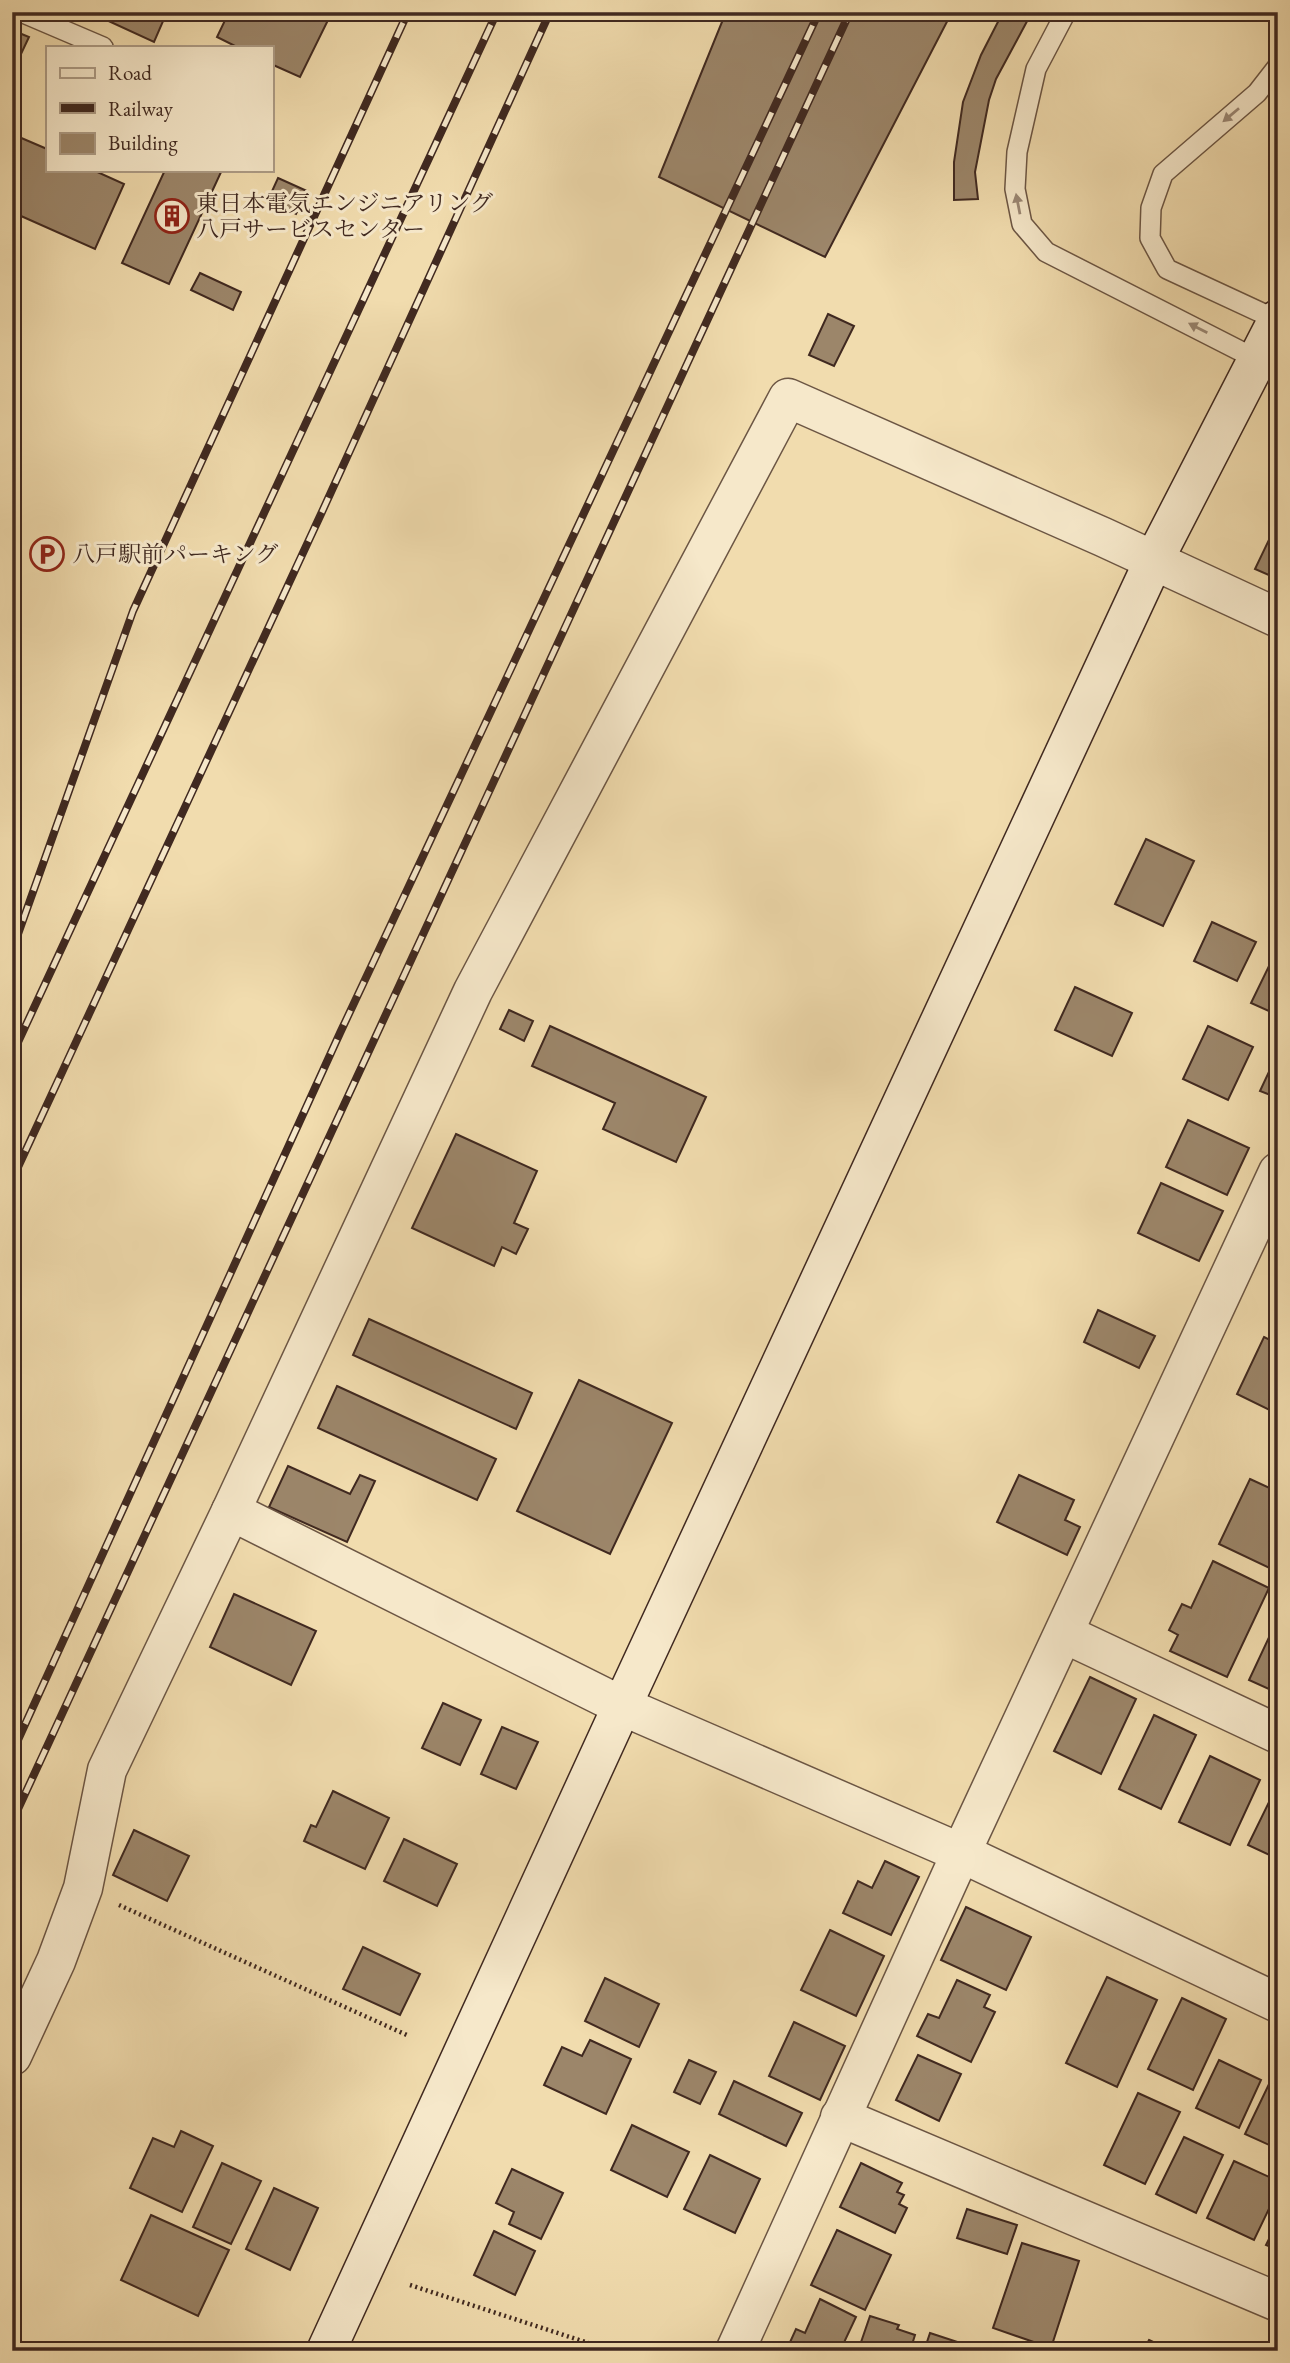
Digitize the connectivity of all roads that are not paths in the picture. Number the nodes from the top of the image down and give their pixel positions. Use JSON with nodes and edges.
{"nodes":[{"id":1,"x":21,"y":12,"type":"edge"},
{"id":2,"x":1066,"y":12,"type":"edge"},
{"id":3,"x":101,"y":46,"type":"edge"},
{"id":4,"x":1278,"y":66,"type":"edge"},
{"id":5,"x":1278,"y":319,"type":"edge"},
{"id":6,"x":1258,"y":360,"type":"junction"},
{"id":7,"x":1154,"y":561,"type":"junction"},
{"id":8,"x":1278,"y":618,"type":"edge"},
{"id":9,"x":1278,"y":1172,"type":"edge"},
{"id":10,"x":231,"y":1511,"type":"junction"},
{"id":11,"x":1065,"y":1634,"type":"junction"},
{"id":12,"x":622,"y":1706,"type":"junction"},
{"id":13,"x":1278,"y":1734,"type":"edge"},
{"id":14,"x":961,"y":1853,"type":"junction"},
{"id":15,"x":1278,"y":2003,"type":"edge"},
{"id":16,"x":12,"y":2056,"type":"edge"},
{"id":17,"x":840,"y":2117,"type":"junction"},
{"id":18,"x":1278,"y":2302,"type":"edge"},
{"id":19,"x":326,"y":2351,"type":"edge"},
{"id":20,"x":736,"y":2351,"type":"edge"}],
"edges":[{"from":1,"to":3,"type":"lane"},
{"from":6,"to":2,"type":"lane","one_way":true},
{"from":4,"to":5,"type":"lane","one_way":true},
{"from":5,"to":6,"type":"street"},
{"from":6,"to":7,"type":"street"},
{"from":7,"to":8,"type":"street"},
{"from":7,"to":10,"type":"street"},
{"from":7,"to":12,"type":"street"},
{"from":9,"to":11,"type":"street"},
{"from":10,"to":12,"type":"street"},
{"from":10,"to":16,"type":"street"},
{"from":11,"to":13,"type":"street"},
{"from":11,"to":14,"type":"street"},
{"from":12,"to":14,"type":"street"},
{"from":12,"to":19,"type":"street"},
{"from":14,"to":15,"type":"street"},
{"from":14,"to":17,"type":"street"},
{"from":17,"to":18,"type":"street"},
{"from":17,"to":20,"type":"street"}]}
